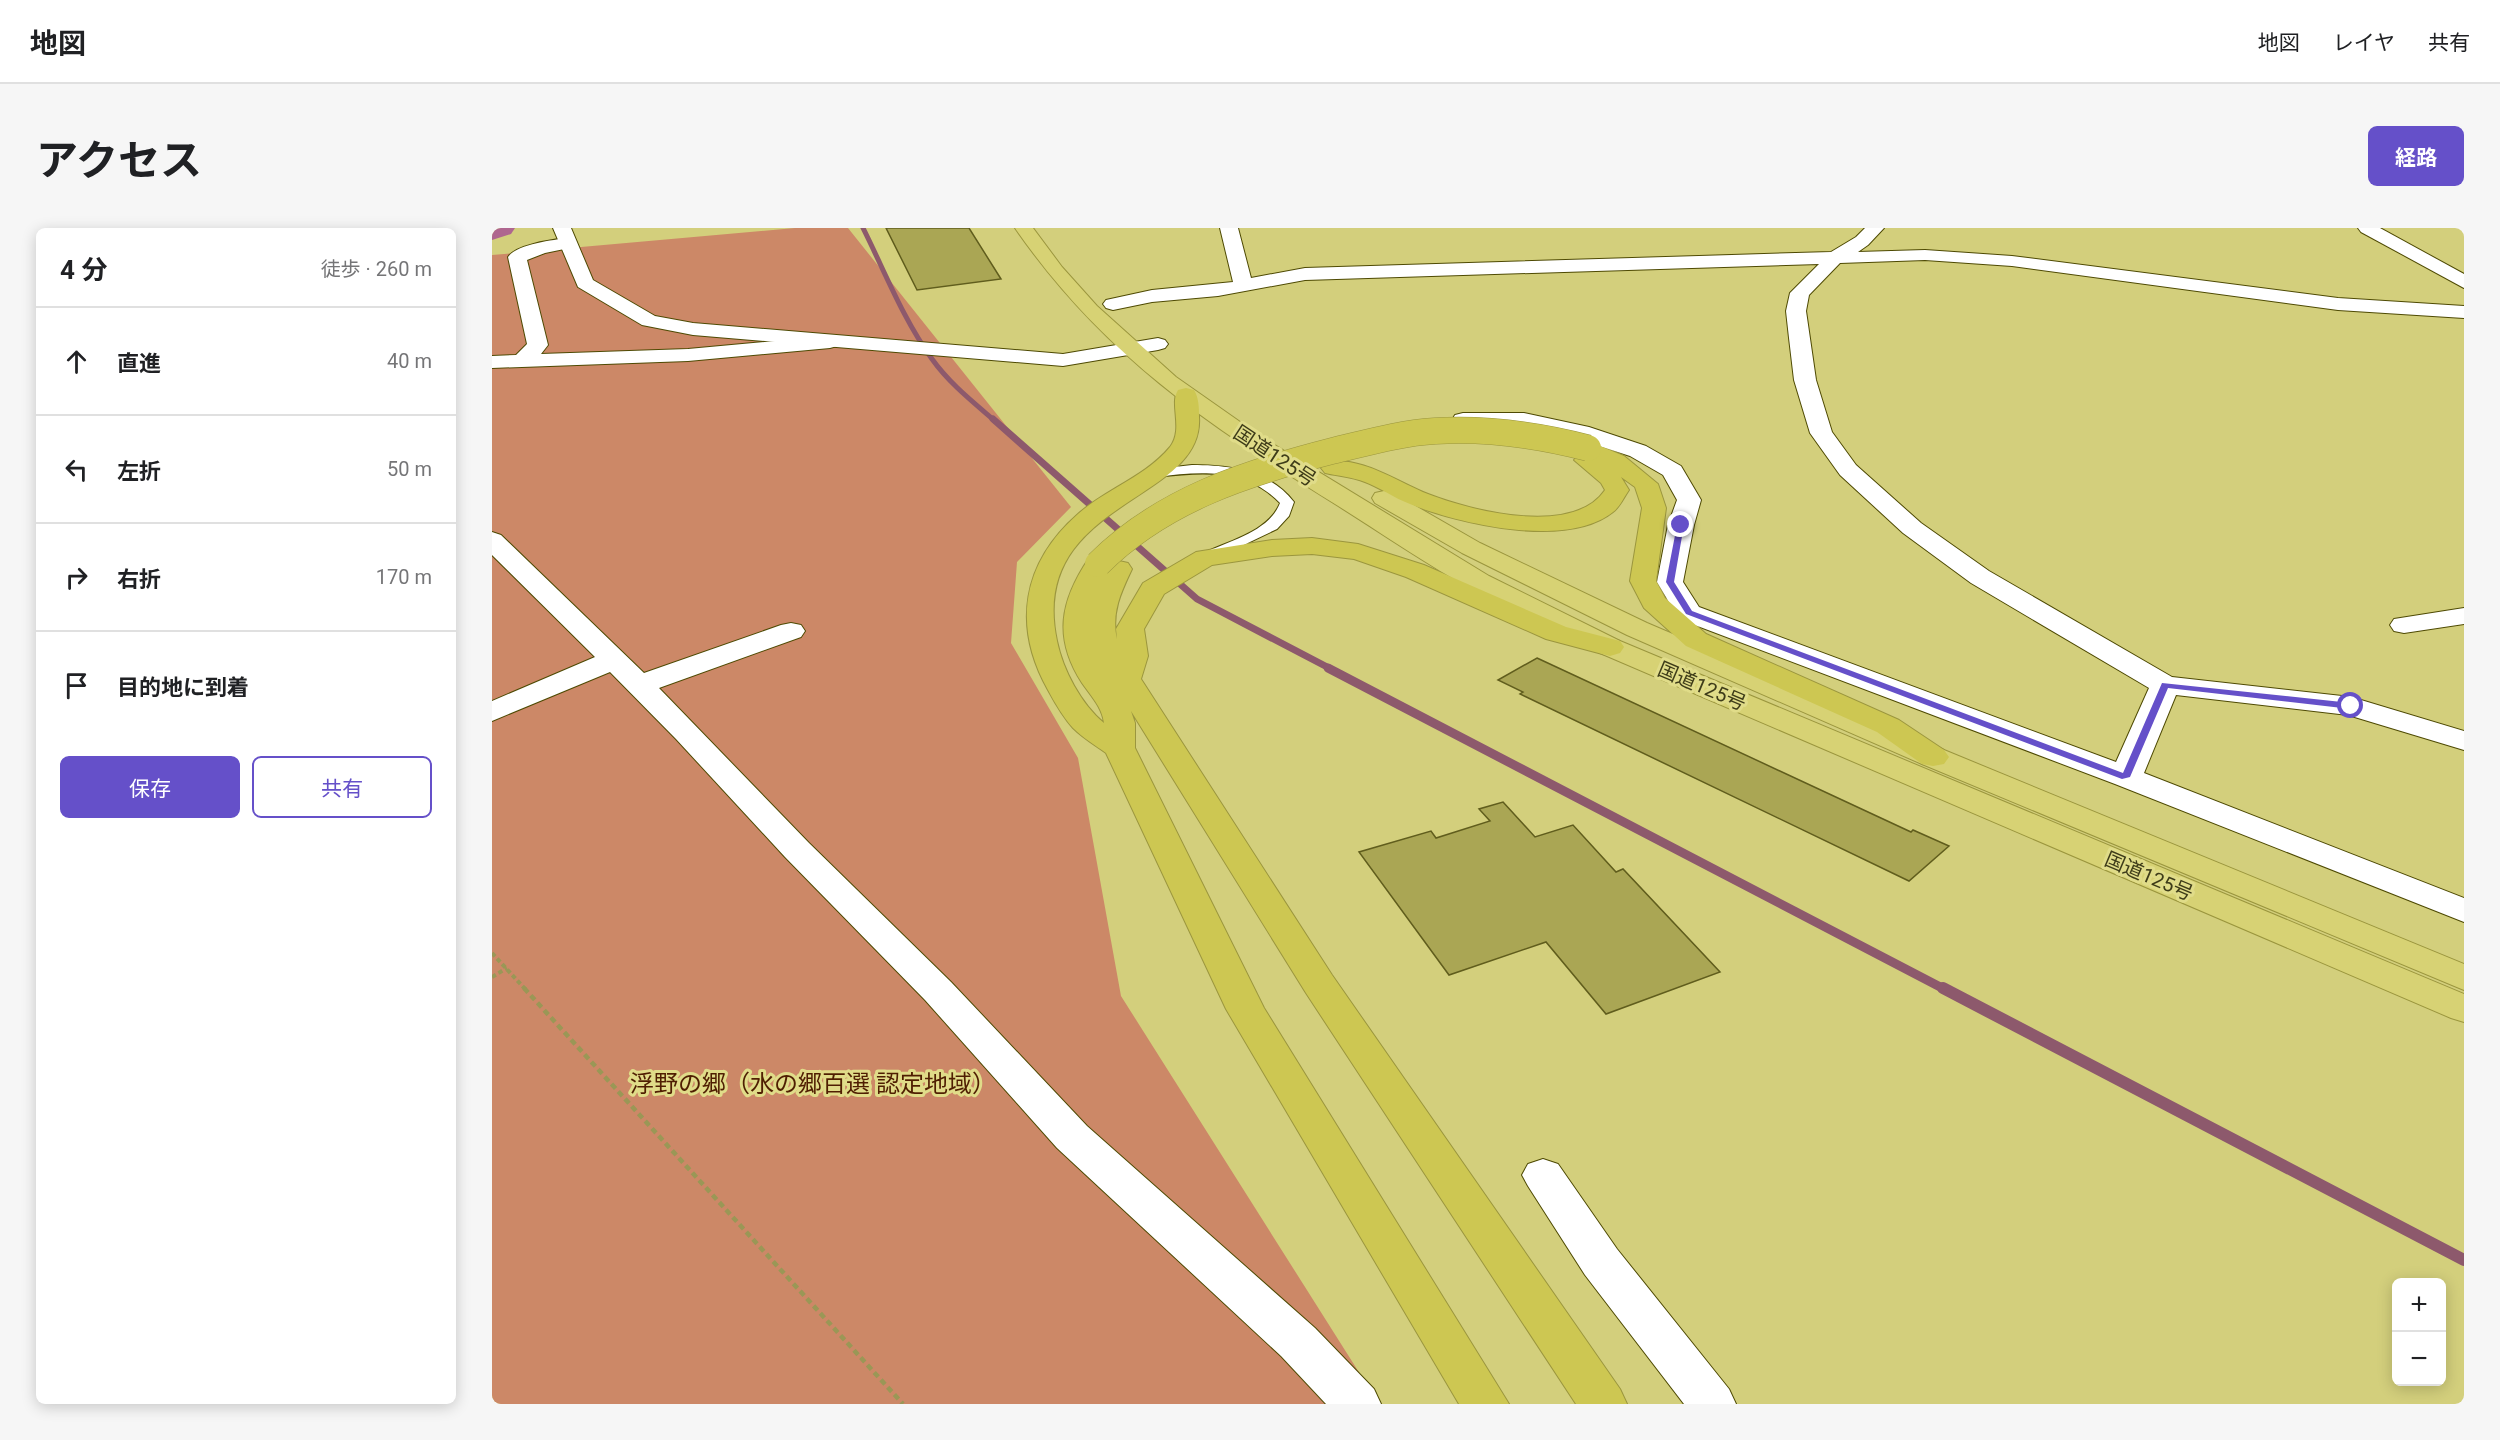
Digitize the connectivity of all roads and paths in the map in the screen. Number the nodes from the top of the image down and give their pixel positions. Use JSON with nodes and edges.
{"nodes":[{"id":1,"x":1024,"y":228,"type":"edge"},
{"id":2,"x":1229,"y":228,"type":"edge"},
{"id":3,"x":1875,"y":228,"type":"edge"},
{"id":4,"x":2367,"y":228,"type":"edge"},
{"id":5,"x":565,"y":235,"type":"edge"},
{"id":6,"x":1835,"y":258,"type":"junction"},
{"id":7,"x":2464,"y":282,"type":"edge"},
{"id":8,"x":1243,"y":284,"type":"junction"},
{"id":9,"x":1107,"y":298,"type":"joint"},
{"id":10,"x":2464,"y":312,"type":"edge"},
{"id":11,"x":1142,"y":330,"type":"junction"},
{"id":12,"x":830,"y":342,"type":"junction"},
{"id":13,"x":1130,"y":349,"type":"junction"},
{"id":14,"x":523,"y":360,"type":"junction"},
{"id":15,"x":492,"y":362,"type":"edge"},
{"id":16,"x":1186,"y":395,"type":"junction"},
{"id":17,"x":1304,"y":450,"type":"junction"},
{"id":18,"x":1580,"y":451,"type":"junction"},
{"id":19,"x":1333,"y":468,"type":"junction"},
{"id":20,"x":1157,"y":473,"type":"junction"},
{"id":21,"x":492,"y":540,"type":"edge"},
{"id":22,"x":1196,"y":563,"type":"junction"},
{"id":23,"x":1109,"y":567,"type":"junction"},
{"id":24,"x":2464,"y":616,"type":"edge"},
{"id":25,"x":2404,"y":625,"type":"dead end"},
{"id":26,"x":791,"y":631,"type":"dead end"},
{"id":27,"x":1610,"y":647,"type":"junction"},
{"id":28,"x":626,"y":672,"type":"junction"},
{"id":29,"x":1126,"y":679,"type":"junction"},
{"id":30,"x":2165,"y":685,"type":"junction"},
{"id":31,"x":492,"y":712,"type":"edge"},
{"id":32,"x":2464,"y":741,"type":"edge"},
{"id":33,"x":1119,"y":748,"type":"junction"},
{"id":34,"x":1933,"y":757,"type":"junction"},
{"id":35,"x":2126,"y":777,"type":"junction"},
{"id":36,"x":2256,"y":907,"type":"junction"},
{"id":37,"x":2464,"y":911,"type":"edge"},
{"id":38,"x":492,"y":953,"type":"edge"},
{"id":39,"x":507,"y":968,"type":"junction"},
{"id":40,"x":492,"y":977,"type":"edge"},
{"id":41,"x":2464,"y":978,"type":"edge"},
{"id":42,"x":2464,"y":1009,"type":"edge"},
{"id":43,"x":1544,"y":1175,"type":"dead end"},
{"id":44,"x":903,"y":1404,"type":"edge"},
{"id":45,"x":1357,"y":1404,"type":"edge"},
{"id":46,"x":1485,"y":1404,"type":"edge"},
{"id":47,"x":1603,"y":1404,"type":"edge"},
{"id":48,"x":1712,"y":1404,"type":"edge"}],
"edges":[{"from":1,"to":13,"type":"highway","name":"国道125号"},
{"from":2,"to":8,"type":"street"},
{"from":3,"to":6,"type":"street"},
{"from":4,"to":7,"type":"street"},
{"from":5,"to":12,"type":"street"},
{"from":5,"to":14,"type":"street"},
{"from":6,"to":8,"type":"street"},
{"from":6,"to":10,"type":"street"},
{"from":6,"to":30,"type":"street"},
{"from":8,"to":9,"type":"street"},
{"from":9,"to":11,"type":"highway","name":"国道125号"},
{"from":11,"to":13,"type":"street"},
{"from":11,"to":17,"type":"highway","name":"国道125号"},
{"from":12,"to":13,"type":"street"},
{"from":12,"to":14,"type":"street"},
{"from":13,"to":16,"type":"highway","name":"国道125号"},
{"from":14,"to":15,"type":"street"},
{"from":16,"to":20,"type":"highway"},
{"from":16,"to":27,"type":"highway","name":"国道125号"},
{"from":17,"to":19,"type":"highway","name":"国道125号"},
{"from":17,"to":35,"type":"street"},
{"from":18,"to":19,"type":"highway"},
{"from":18,"to":23,"type":"highway"},
{"from":18,"to":34,"type":"highway"},
{"from":19,"to":34,"type":"highway","name":"国道125号"},
{"from":20,"to":22,"type":"lane"},
{"from":20,"to":33,"type":"highway"},
{"from":21,"to":28,"type":"street"},
{"from":22,"to":27,"type":"highway"},
{"from":22,"to":29,"type":"highway"},
{"from":23,"to":29,"type":"highway"},
{"from":23,"to":33,"type":"highway"},
{"from":24,"to":25,"type":"street"},
{"from":26,"to":28,"type":"street"},
{"from":27,"to":36,"type":"highway","name":"国道125号"},
{"from":28,"to":31,"type":"street"},
{"from":28,"to":45,"type":"street"},
{"from":29,"to":47,"type":"highway"},
{"from":30,"to":32,"type":"street"},
{"from":30,"to":35,"type":"street"},
{"from":33,"to":46,"type":"highway"},
{"from":34,"to":36,"type":"highway","name":"国道125号"},
{"from":35,"to":37,"type":"street"},
{"from":36,"to":41,"type":"highway","name":"国道125号"},
{"from":36,"to":42,"type":"highway","name":"国道125号"},
{"from":38,"to":39,"type":"path"},
{"from":39,"to":40,"type":"path"},
{"from":39,"to":44,"type":"path"},
{"from":43,"to":48,"type":"street"}]}
